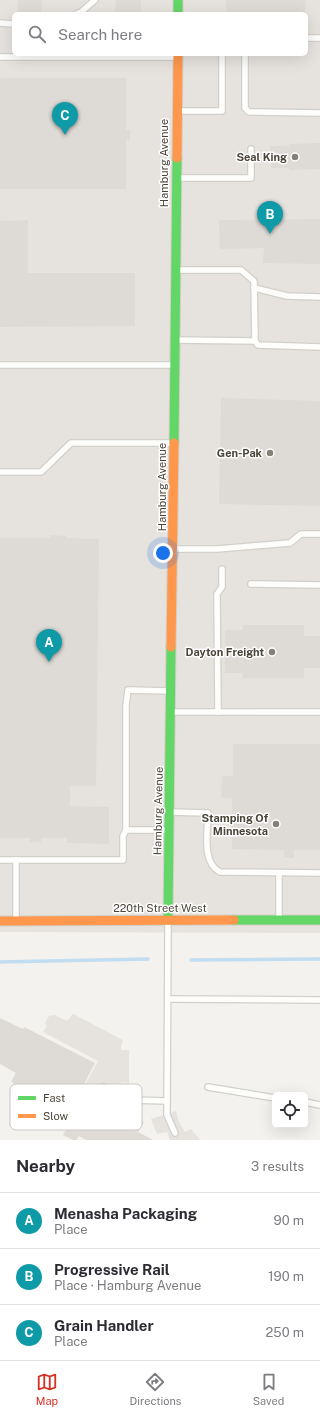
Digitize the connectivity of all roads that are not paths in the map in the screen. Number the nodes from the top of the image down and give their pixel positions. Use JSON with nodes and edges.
{"nodes":[{"id":1,"x":95,"y":0,"type":"edge"},
{"id":2,"x":178,"y":0,"type":"edge"},
{"id":3,"x":81,"y":12,"type":"edge"},
{"id":4,"x":178,"y":12,"type":"edge"},
{"id":5,"x":0,"y":23,"type":"edge"},
{"id":6,"x":12,"y":24,"type":"edge"},
{"id":7,"x":308,"y":38,"type":"edge"},
{"id":8,"x":320,"y":38,"type":"edge"},
{"id":9,"x":178,"y":56,"type":"edge"},
{"id":10,"x":222,"y":56,"type":"edge"},
{"id":11,"x":245,"y":56,"type":"edge"},
{"id":12,"x":0,"y":58,"type":"edge"},
{"id":13,"x":177,"y":111,"type":"junction"},
{"id":14,"x":320,"y":113,"type":"edge"},
{"id":15,"x":251,"y":149,"type":"dead end"},
{"id":16,"x":176,"y":178,"type":"junction"},
{"id":17,"x":176,"y":270,"type":"junction"},
{"id":18,"x":254,"y":288,"type":"junction"},
{"id":19,"x":320,"y":297,"type":"edge"},
{"id":20,"x":175,"y":340,"type":"junction"},
{"id":21,"x":255,"y":341,"type":"junction"},
{"id":22,"x":320,"y":347,"type":"edge"},
{"id":23,"x":0,"y":365,"type":"edge"},
{"id":24,"x":174,"y":365,"type":"junction"},
{"id":25,"x":174,"y":443,"type":"junction"},
{"id":26,"x":0,"y":472,"type":"edge"},
{"id":27,"x":320,"y":534,"type":"edge"},
{"id":28,"x":173,"y":548,"type":"junction"},
{"id":29,"x":222,"y":569,"type":"dead end"},
{"id":30,"x":251,"y":584,"type":"dead end"},
{"id":31,"x":320,"y":585,"type":"edge"},
{"id":32,"x":172,"y":691,"type":"junction"},
{"id":33,"x":171,"y":712,"type":"junction"},
{"id":34,"x":218,"y":712,"type":"junction"},
{"id":35,"x":320,"y":712,"type":"edge"},
{"id":36,"x":170,"y":812,"type":"junction"},
{"id":37,"x":126,"y":830,"type":"junction"},
{"id":38,"x":170,"y":830,"type":"junction"},
{"id":39,"x":0,"y":860,"type":"edge"},
{"id":40,"x":16,"y":860,"type":"junction"},
{"id":41,"x":279,"y":873,"type":"junction"},
{"id":42,"x":320,"y":873,"type":"edge"},
{"id":43,"x":168,"y":920,"type":"junction"},
{"id":44,"x":279,"y":920,"type":"junction"},
{"id":45,"x":320,"y":920,"type":"edge"},
{"id":46,"x":0,"y":921,"type":"edge"},
{"id":47,"x":16,"y":921,"type":"junction"},
{"id":48,"x":169,"y":999,"type":"junction"},
{"id":49,"x":320,"y":1000,"type":"edge"},
{"id":50,"x":208,"y":1087,"type":"dead end"},
{"id":51,"x":272,"y":1098,"type":"edge"},
{"id":52,"x":142,"y":1101,"type":"edge"},
{"id":53,"x":167,"y":1102,"type":"junction"},
{"id":54,"x":308,"y":1103,"type":"edge"},
{"id":55,"x":320,"y":1105,"type":"edge"},
{"id":56,"x":175,"y":1133,"type":"dead end"}],
"edges":[{"from":1,"to":3,"type":"lane"},
{"from":2,"to":4,"type":"street"},
{"from":5,"to":6,"type":"lane"},
{"from":7,"to":8,"type":"lane"},
{"from":9,"to":12,"type":"lane"},
{"from":9,"to":13,"type":"street","name":"Hamburg Avenue"},
{"from":10,"to":13,"type":"lane"},
{"from":11,"to":14,"type":"lane"},
{"from":13,"to":16,"type":"street","name":"Hamburg Avenue"},
{"from":15,"to":16,"type":"lane"},
{"from":16,"to":17,"type":"street","name":"Hamburg Avenue"},
{"from":17,"to":18,"type":"lane"},
{"from":17,"to":20,"type":"street","name":"Hamburg Avenue"},
{"from":18,"to":19,"type":"lane"},
{"from":18,"to":21,"type":"lane"},
{"from":20,"to":21,"type":"lane"},
{"from":20,"to":24,"type":"street","name":"Hamburg Avenue"},
{"from":21,"to":22,"type":"lane"},
{"from":23,"to":24,"type":"lane"},
{"from":24,"to":25,"type":"street","name":"Hamburg Avenue"},
{"from":25,"to":26,"type":"lane"},
{"from":25,"to":28,"type":"street","name":"Hamburg Avenue"},
{"from":27,"to":28,"type":"lane"},
{"from":28,"to":32,"type":"street","name":"Hamburg Avenue"},
{"from":29,"to":34,"type":"lane"},
{"from":30,"to":31,"type":"lane"},
{"from":32,"to":33,"type":"street","name":"Hamburg Avenue"},
{"from":32,"to":37,"type":"lane"},
{"from":33,"to":34,"type":"lane"},
{"from":33,"to":36,"type":"street","name":"Hamburg Avenue"},
{"from":34,"to":35,"type":"lane"},
{"from":36,"to":38,"type":"street","name":"Hamburg Avenue"},
{"from":36,"to":41,"type":"lane"},
{"from":37,"to":38,"type":"lane"},
{"from":37,"to":40,"type":"lane"},
{"from":38,"to":43,"type":"street","name":"Hamburg Avenue"},
{"from":39,"to":40,"type":"lane"},
{"from":40,"to":47,"type":"lane"},
{"from":41,"to":42,"type":"lane"},
{"from":41,"to":44,"type":"lane"},
{"from":43,"to":44,"type":"street","name":"220th Street West"},
{"from":43,"to":47,"type":"street","name":"220th Street West"},
{"from":43,"to":48,"type":"lane"},
{"from":44,"to":45,"type":"street","name":"220th Street West"},
{"from":46,"to":47,"type":"street","name":"220th Street West"},
{"from":48,"to":49,"type":"lane"},
{"from":48,"to":53,"type":"lane"},
{"from":50,"to":51,"type":"lane"},
{"from":52,"to":53,"type":"lane"},
{"from":53,"to":56,"type":"lane"},
{"from":54,"to":55,"type":"lane"}]}
